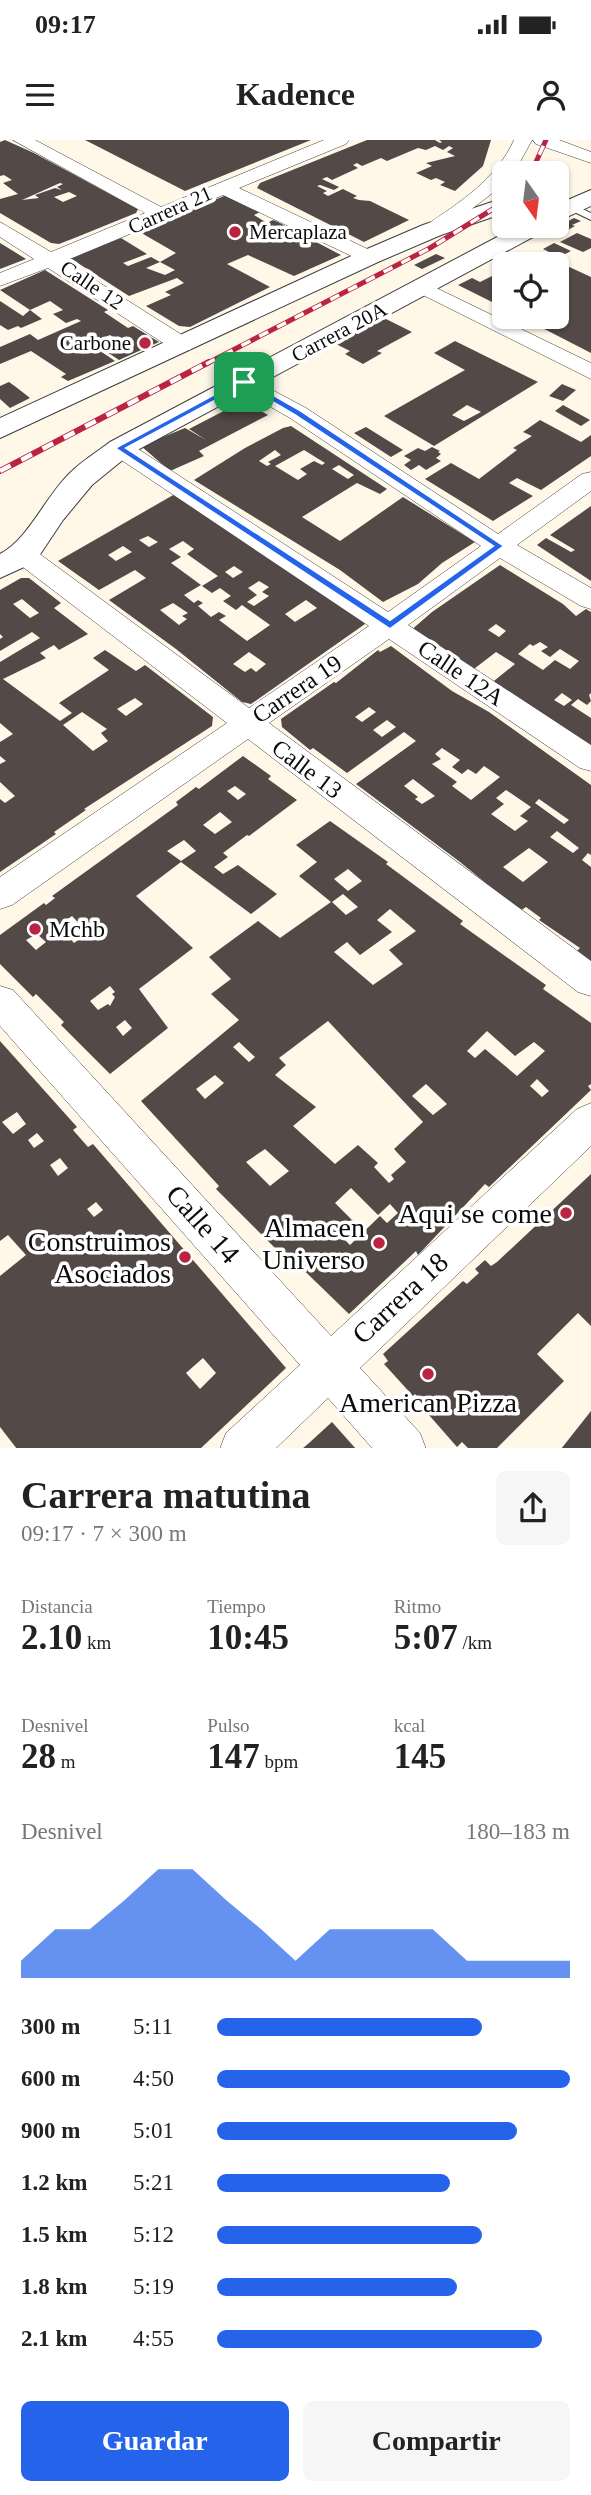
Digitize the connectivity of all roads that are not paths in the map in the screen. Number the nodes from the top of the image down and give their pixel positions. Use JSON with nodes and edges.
{"nodes":[{"id":1,"x":22,"y":140,"type":"edge"},
{"id":2,"x":340,"y":140,"type":"edge"},
{"id":3,"x":523,"y":140,"type":"edge"},
{"id":4,"x":541,"y":140,"type":"edge"},
{"id":5,"x":564,"y":144,"type":"edge"},
{"id":6,"x":591,"y":158,"type":"edge"},
{"id":7,"x":591,"y":175,"type":"edge"},
{"id":8,"x":222,"y":187,"type":"junction"},
{"id":9,"x":569,"y":204,"type":"edge"},
{"id":10,"x":492,"y":209,"type":"edge"},
{"id":11,"x":162,"y":215,"type":"junction"},
{"id":12,"x":0,"y":228,"type":"edge"},
{"id":13,"x":432,"y":230,"type":"junction"},
{"id":14,"x":513,"y":238,"type":"edge"},
{"id":15,"x":369,"y":257,"type":"junction"},
{"id":16,"x":52,"y":259,"type":"junction"},
{"id":17,"x":0,"y":280,"type":"edge"},
{"id":18,"x":424,"y":288,"type":"junction"},
{"id":19,"x":182,"y":345,"type":"junction"},
{"id":20,"x":591,"y":372,"type":"edge"},
{"id":21,"x":244,"y":382,"type":"junction"},
{"id":22,"x":0,"y":429,"type":"edge"},
{"id":23,"x":120,"y":448,"type":"junction"},
{"id":24,"x":591,"y":479,"type":"edge"},
{"id":25,"x":499,"y":546,"type":"junction"},
{"id":26,"x":12,"y":562,"type":"edge"},
{"id":27,"x":591,"y":600,"type":"edge"},
{"id":28,"x":390,"y":625,"type":"junction"},
{"id":29,"x":248,"y":723,"type":"junction"},
{"id":30,"x":591,"y":760,"type":"edge"},
{"id":31,"x":0,"y":895,"type":"edge"},
{"id":32,"x":591,"y":981,"type":"edge"},
{"id":33,"x":0,"y":1001,"type":"edge"},
{"id":34,"x":591,"y":1121,"type":"edge"},
{"id":35,"x":329,"y":1364,"type":"junction"},
{"id":36,"x":242,"y":1448,"type":"edge"},
{"id":37,"x":404,"y":1448,"type":"edge"}],
"edges":[{"from":1,"to":11,"type":"street"},
{"from":2,"to":8,"type":"street","name":"Carrera 21"},
{"from":3,"to":13,"type":"street"},
{"from":4,"to":5,"type":"street"},
{"from":5,"to":6,"type":"street"},
{"from":7,"to":9,"type":"street","name":"Carrera 20A"},
{"from":8,"to":11,"type":"street","name":"Carrera 21"},
{"from":8,"to":15,"type":"street"},
{"from":10,"to":13,"type":"street"},
{"from":11,"to":16,"type":"street","name":"Carrera 21"},
{"from":12,"to":16,"type":"street","name":"Calle 12"},
{"from":13,"to":15,"type":"street"},
{"from":14,"to":18,"type":"street","name":"Carrera 20A"},
{"from":15,"to":19,"type":"street"},
{"from":16,"to":17,"type":"street","name":"Carrera 21"},
{"from":16,"to":19,"type":"street","name":"Calle 12"},
{"from":18,"to":20,"type":"street"},
{"from":18,"to":21,"type":"street","name":"Carrera 20A"},
{"from":19,"to":22,"type":"street"},
{"from":21,"to":23,"type":"street","name":"Carrera 20A"},
{"from":21,"to":25,"type":"street"},
{"from":23,"to":26,"type":"street","name":"Carrera 20A"},
{"from":23,"to":28,"type":"street","name":"Calle 12A"},
{"from":24,"to":25,"type":"street","name":"Carrera 19"},
{"from":25,"to":27,"type":"street"},
{"from":25,"to":28,"type":"street","name":"Carrera 19"},
{"from":26,"to":29,"type":"street","name":"Calle 13"},
{"from":28,"to":29,"type":"street","name":"Carrera 19"},
{"from":28,"to":30,"type":"street","name":"Calle 12A"},
{"from":29,"to":31,"type":"street","name":"Carrera 19"},
{"from":29,"to":32,"type":"street","name":"Calle 13"},
{"from":33,"to":35,"type":"street","name":"Calle 14"},
{"from":34,"to":35,"type":"street","name":"Carrera 18"},
{"from":35,"to":36,"type":"street","name":"Carrera 18"},
{"from":35,"to":37,"type":"street","name":"Calle 14"}]}
